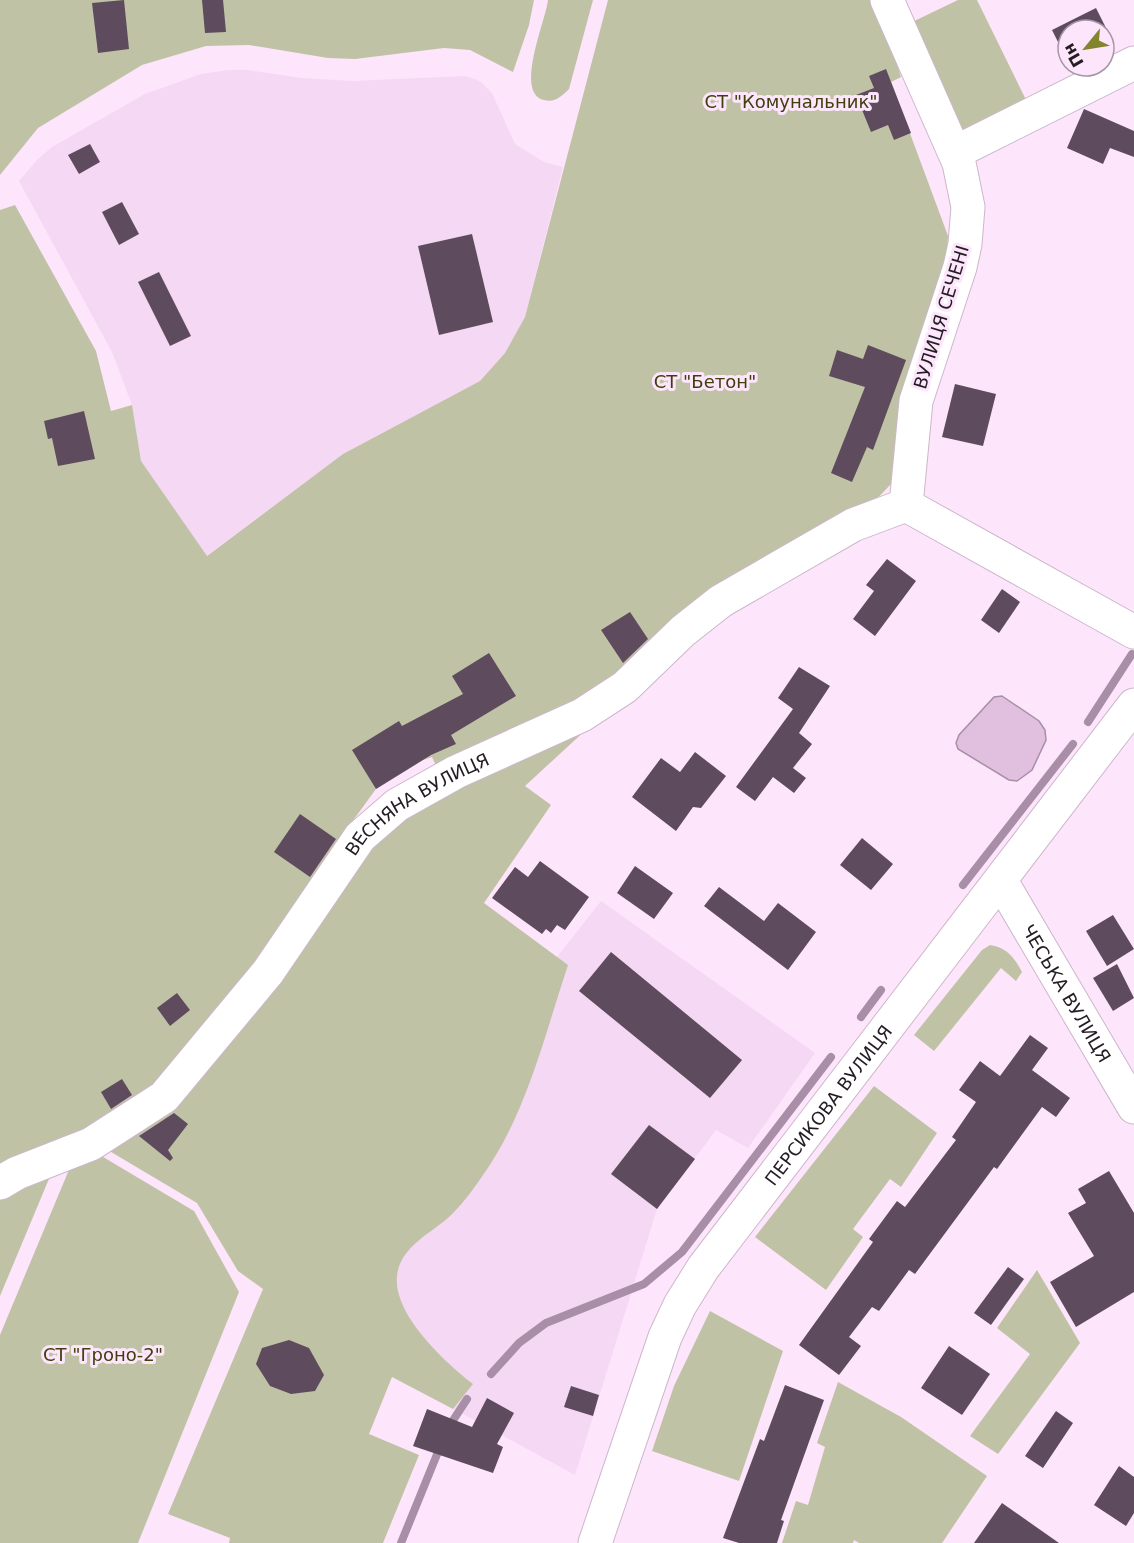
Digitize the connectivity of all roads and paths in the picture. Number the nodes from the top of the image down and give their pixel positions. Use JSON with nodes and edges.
{"nodes":[{"id":1,"x":887,"y":0,"type":"edge"},
{"id":2,"x":1134,"y":63,"type":"edge"},
{"id":3,"x":956,"y":152,"type":"junction"},
{"id":4,"x":906,"y":505,"type":"junction"},
{"id":5,"x":1134,"y":632,"type":"edge"},
{"id":6,"x":1134,"y":705,"type":"edge"},
{"id":7,"x":1001,"y":881,"type":"junction"},
{"id":8,"x":1134,"y":1107,"type":"edge"},
{"id":9,"x":0,"y":1183,"type":"edge"},
{"id":10,"x":595,"y":1543,"type":"edge"}],
"edges":[{"from":1,"to":3,"type":"street","name":"ВУЛИЦЯ СЕЧЕНІ"},
{"from":2,"to":3,"type":"street"},
{"from":3,"to":4,"type":"street","name":"ВУЛИЦЯ СЕЧЕНІ"},
{"from":4,"to":5,"type":"street"},
{"from":4,"to":9,"type":"street","name":"ВЕСНЯНА ВУЛИЦЯ"},
{"from":6,"to":7,"type":"street","name":"ПЕРСИКОВА ВУЛИЦЯ"},
{"from":7,"to":8,"type":"street","name":"ЧЕСЬКА ВУЛИЦЯ"},
{"from":7,"to":10,"type":"street","name":"ПЕРСИКОВА ВУЛИЦЯ"}]}
